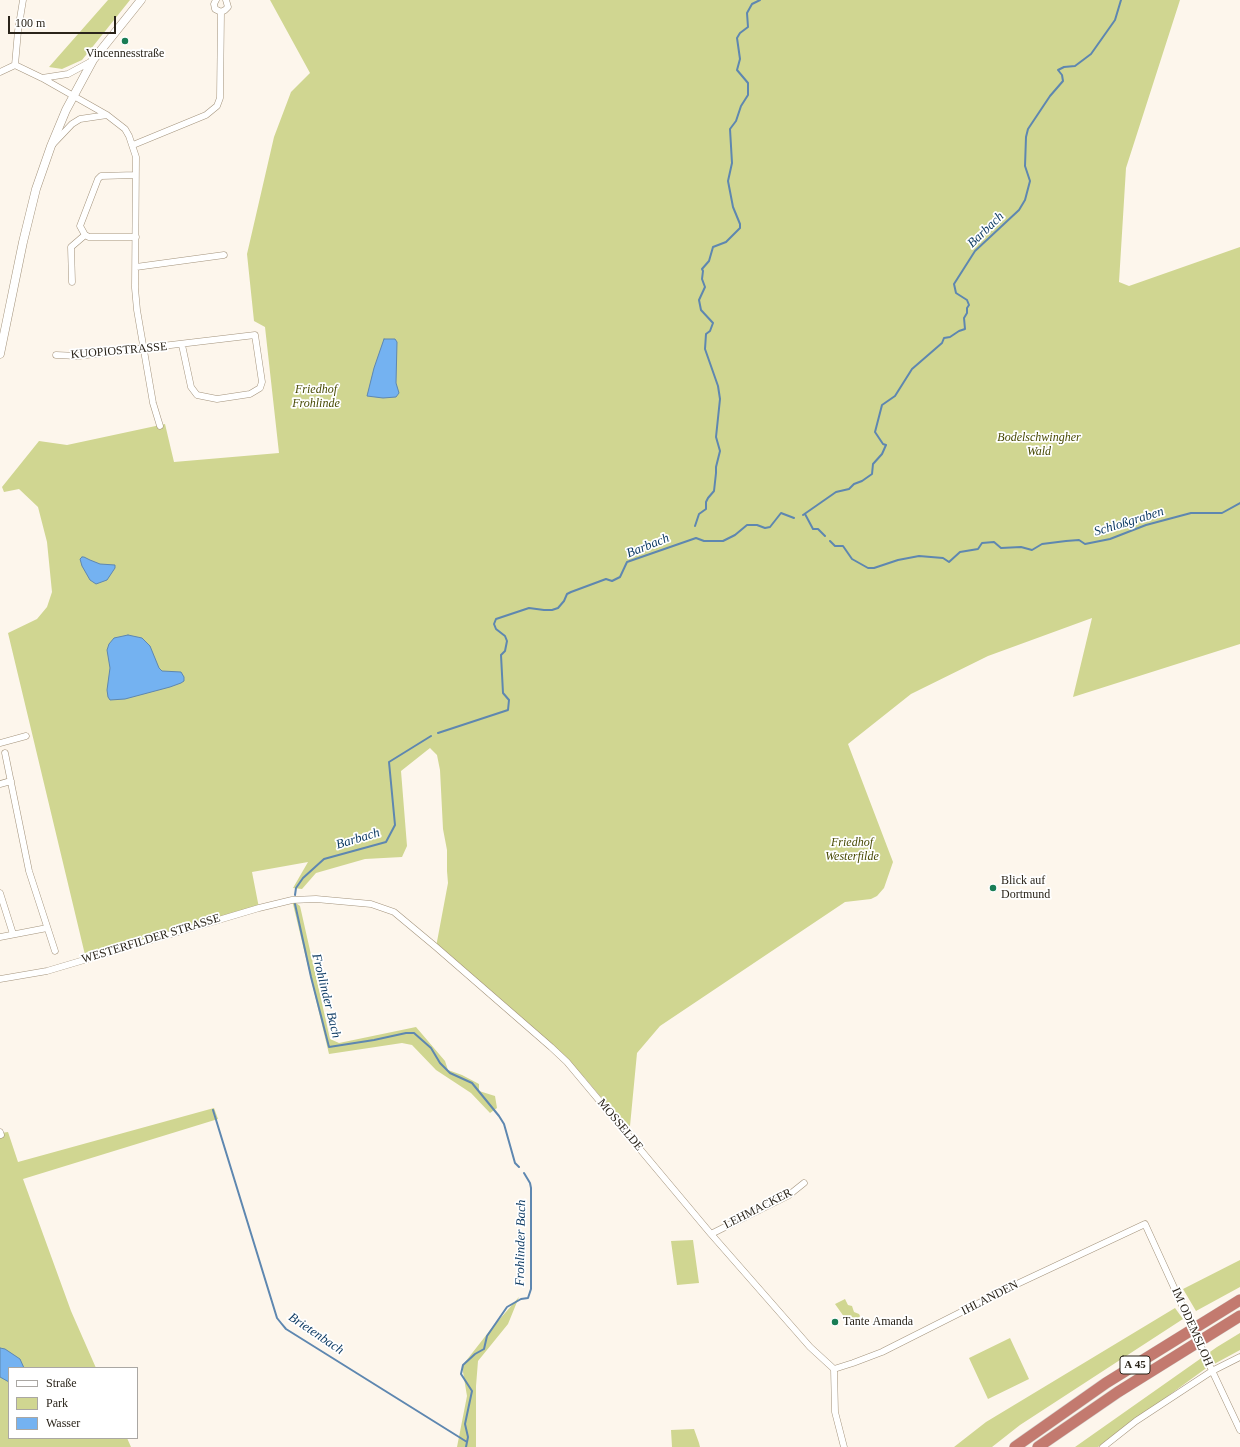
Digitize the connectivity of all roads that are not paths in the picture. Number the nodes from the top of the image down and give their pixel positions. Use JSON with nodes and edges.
{"nodes":[{"id":1,"x":23,"y":0,"type":"edge"},
{"id":2,"x":141,"y":0,"type":"edge"},
{"id":3,"x":216,"y":0,"type":"edge"},
{"id":4,"x":226,"y":0,"type":"edge"},
{"id":5,"x":221,"y":12,"type":"junction"},
{"id":6,"x":93,"y":60,"type":"junction"},
{"id":7,"x":15,"y":65,"type":"junction"},
{"id":8,"x":0,"y":72,"type":"edge"},
{"id":9,"x":42,"y":78,"type":"junction"},
{"id":10,"x":74,"y":96,"type":"junction"},
{"id":11,"x":107,"y":115,"type":"junction"},
{"id":12,"x":133,"y":145,"type":"junction"},
{"id":13,"x":51,"y":146,"type":"junction"},
{"id":14,"x":135,"y":175,"type":"junction"},
{"id":15,"x":84,"y":235,"type":"junction"},
{"id":16,"x":136,"y":237,"type":"junction"},
{"id":17,"x":224,"y":255,"type":"dead end"},
{"id":18,"x":136,"y":267,"type":"junction"},
{"id":19,"x":72,"y":282,"type":"dead end"},
{"id":20,"x":182,"y":345,"type":"junction"},
{"id":21,"x":143,"y":349,"type":"junction"},
{"id":22,"x":0,"y":354,"type":"edge"},
{"id":23,"x":56,"y":355,"type":"dead end"},
{"id":24,"x":160,"y":426,"type":"dead end"},
{"id":25,"x":26,"y":736,"type":"dead end"},
{"id":26,"x":0,"y":743,"type":"edge"},
{"id":27,"x":5,"y":753,"type":"dead end"},
{"id":28,"x":11,"y":781,"type":"junction"},
{"id":29,"x":0,"y":784,"type":"edge"},
{"id":30,"x":0,"y":893,"type":"edge"},
{"id":31,"x":302,"y":899,"type":"joint"},
{"id":32,"x":47,"y":928,"type":"junction"},
{"id":33,"x":13,"y":934,"type":"junction"},
{"id":34,"x":0,"y":937,"type":"edge"},
{"id":35,"x":55,"y":951,"type":"dead end"},
{"id":36,"x":0,"y":979,"type":"edge"},
{"id":37,"x":804,"y":1183,"type":"dead end"},
{"id":38,"x":1146,"y":1224,"type":"joint"},
{"id":39,"x":711,"y":1234,"type":"junction"},
{"id":40,"x":1240,"y":1300,"type":"edge"},
{"id":41,"x":1240,"y":1316,"type":"edge"},
{"id":42,"x":1240,"y":1357,"type":"edge"},
{"id":43,"x":834,"y":1369,"type":"junction"},
{"id":44,"x":1212,"y":1371,"type":"junction"},
{"id":45,"x":1240,"y":1430,"type":"edge"},
{"id":46,"x":844,"y":1447,"type":"edge"},
{"id":47,"x":1015,"y":1447,"type":"edge"},
{"id":48,"x":1038,"y":1447,"type":"edge"},
{"id":49,"x":1103,"y":1447,"type":"edge"}],
"edges":[{"from":1,"to":7,"type":"street"},
{"from":2,"to":6,"type":"main road"},
{"from":3,"to":5,"type":"street"},
{"from":4,"to":5,"type":"street"},
{"from":5,"to":12,"type":"street"},
{"from":6,"to":9,"type":"street"},
{"from":6,"to":10,"type":"main road"},
{"from":7,"to":8,"type":"street"},
{"from":7,"to":9,"type":"street"},
{"from":9,"to":10,"type":"street"},
{"from":10,"to":11,"type":"street"},
{"from":10,"to":13,"type":"main road"},
{"from":11,"to":12,"type":"street"},
{"from":11,"to":13,"type":"street"},
{"from":12,"to":14,"type":"street"},
{"from":13,"to":22,"type":"main road"},
{"from":14,"to":15,"type":"street"},
{"from":14,"to":16,"type":"street"},
{"from":15,"to":16,"type":"street"},
{"from":15,"to":19,"type":"street"},
{"from":16,"to":18,"type":"street"},
{"from":17,"to":18,"type":"street"},
{"from":18,"to":21,"type":"street"},
{"from":20,"to":20,"type":"street","name":"KUOPIOSTRASSE"},
{"from":20,"to":21,"type":"street","name":"KUOPIOSTRASSE"},
{"from":21,"to":23,"type":"street","name":"KUOPIOSTRASSE"},
{"from":21,"to":24,"type":"street"},
{"from":25,"to":26,"type":"street"},
{"from":27,"to":28,"type":"street"},
{"from":28,"to":29,"type":"street"},
{"from":28,"to":32,"type":"street"},
{"from":30,"to":33,"type":"street"},
{"from":31,"to":36,"type":"street","name":"WESTERFILDER STRASSE"},
{"from":31,"to":39,"type":"street","name":"MOSSELDE"},
{"from":32,"to":33,"type":"street"},
{"from":32,"to":35,"type":"street"},
{"from":33,"to":34,"type":"street"},
{"from":37,"to":39,"type":"street","name":"LEHMACKER"},
{"from":38,"to":43,"type":"street","name":"IHLANDEN"},
{"from":38,"to":44,"type":"street","name":"IM ODEMSLOH","bridge":true},
{"from":39,"to":43,"type":"street","name":"MOSSELDE"},
{"from":40,"to":47,"type":"highway","number":"A 45"},
{"from":41,"to":48,"type":"highway","number":"A 45"},
{"from":42,"to":44,"type":"street"},
{"from":43,"to":46,"type":"street"},
{"from":44,"to":45,"type":"street","name":"IM ODEMSLOH"},
{"from":44,"to":49,"type":"street"}]}
